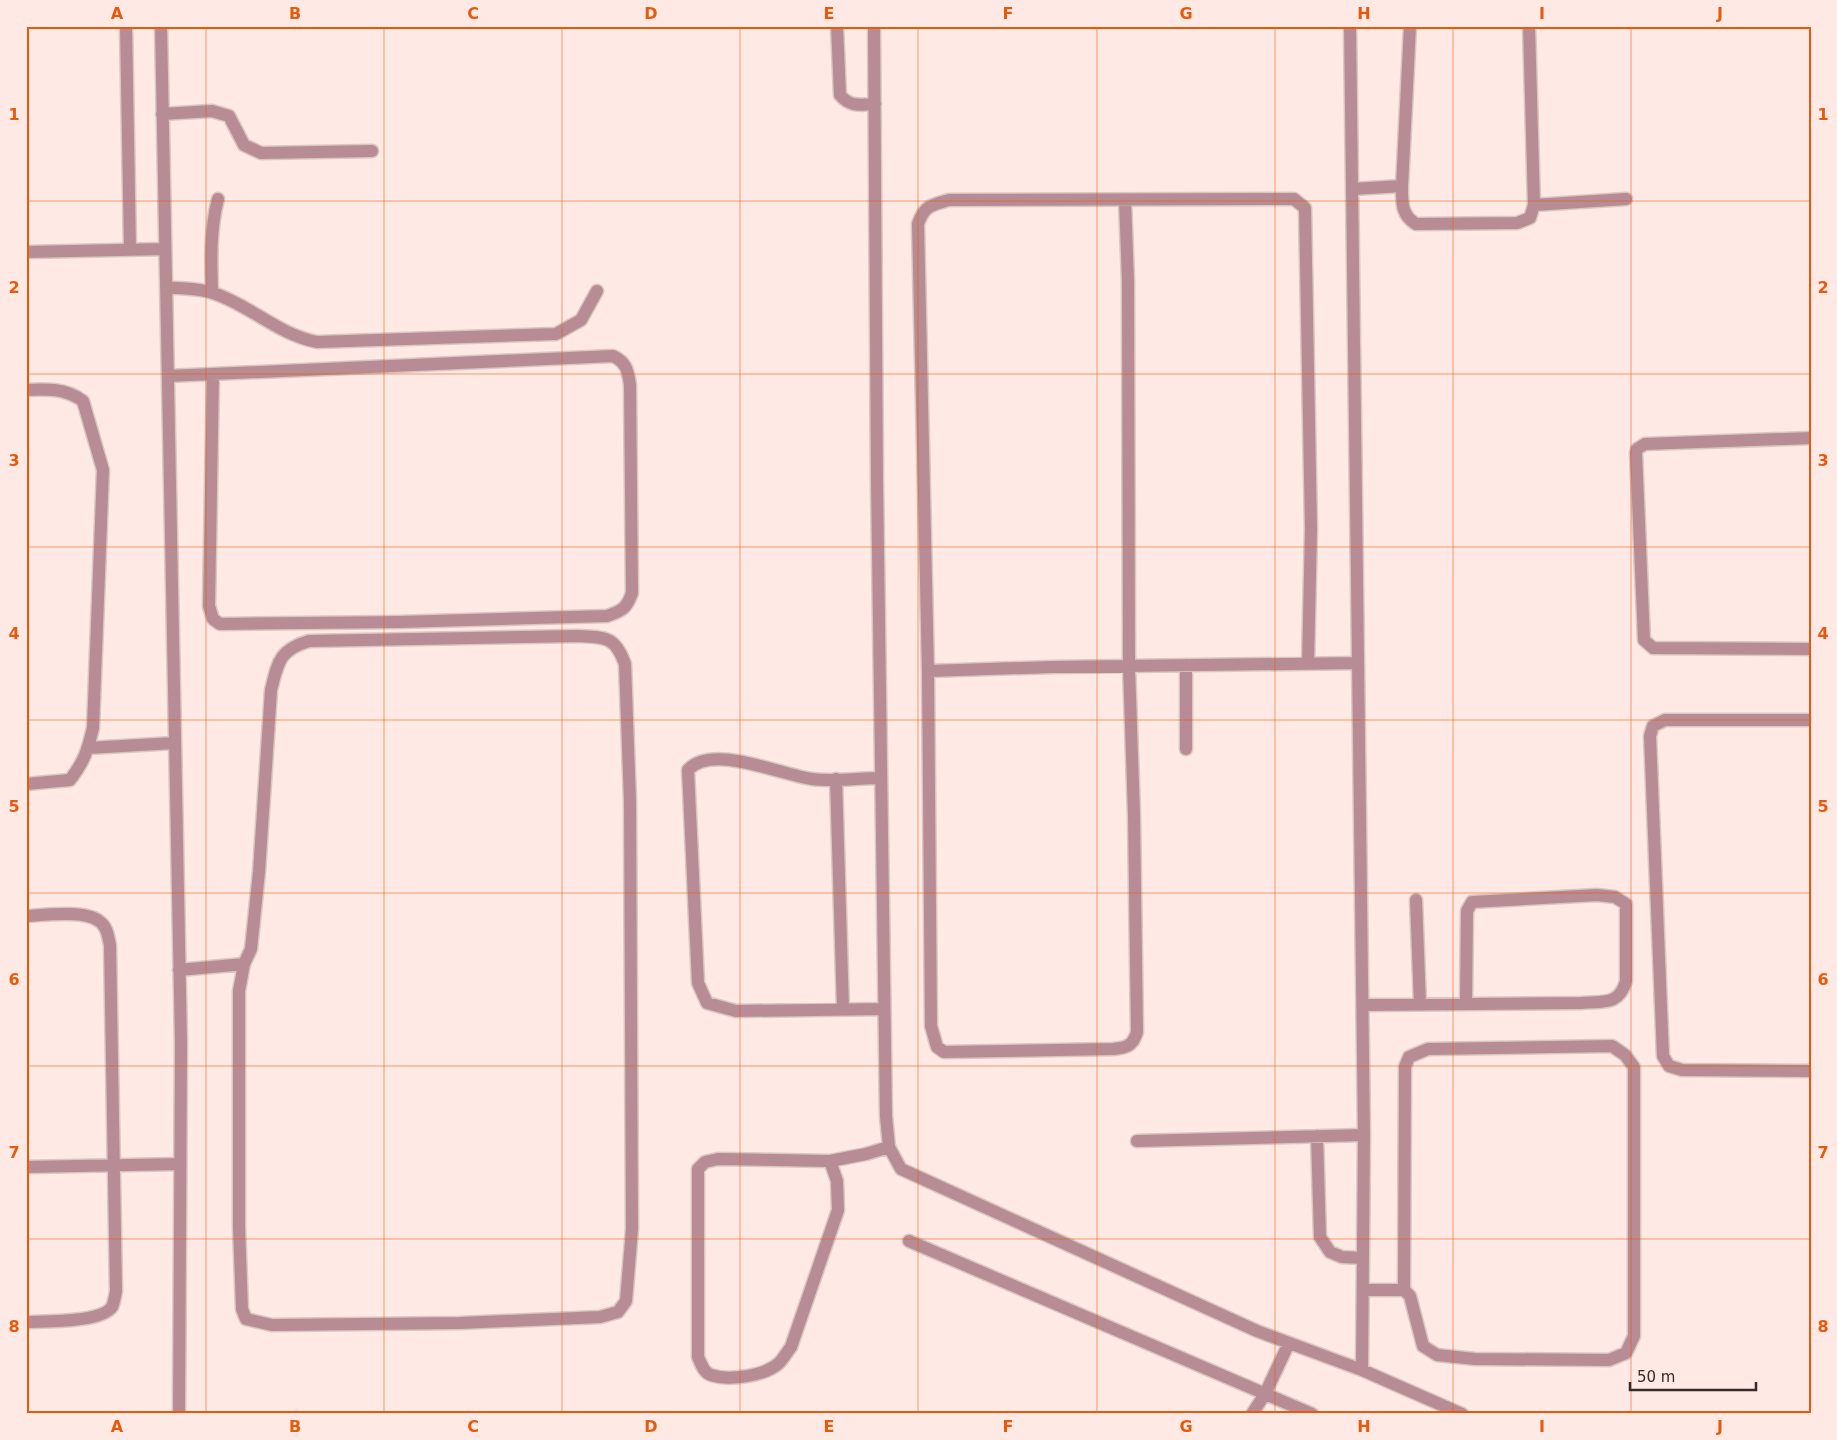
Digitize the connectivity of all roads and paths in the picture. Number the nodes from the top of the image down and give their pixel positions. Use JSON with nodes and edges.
{"nodes":[{"id":1,"x":126,"y":26,"type":"edge"},
{"id":2,"x":161,"y":26,"type":"edge"},
{"id":3,"x":837,"y":26,"type":"edge"},
{"id":4,"x":874,"y":26,"type":"edge"},
{"id":5,"x":1350,"y":26,"type":"edge"},
{"id":6,"x":1410,"y":26,"type":"edge"},
{"id":7,"x":1529,"y":26,"type":"edge"},
{"id":8,"x":875,"y":104,"type":"junction"},
{"id":9,"x":162,"y":114,"type":"junction"},
{"id":10,"x":372,"y":151,"type":"dead end"},
{"id":11,"x":1402,"y":186,"type":"junction"},
{"id":12,"x":1352,"y":189,"type":"junction"},
{"id":13,"x":218,"y":198,"type":"dead end"},
{"id":14,"x":1626,"y":199,"type":"dead end"},
{"id":15,"x":1125,"y":200,"type":"junction"},
{"id":16,"x":1534,"y":205,"type":"junction"},
{"id":17,"x":165,"y":249,"type":"junction"},
{"id":18,"x":130,"y":250,"type":"junction"},
{"id":19,"x":26,"y":252,"type":"edge"},
{"id":20,"x":166,"y":287,"type":"junction"},
{"id":21,"x":597,"y":290,"type":"dead end"},
{"id":22,"x":212,"y":292,"type":"junction"},
{"id":23,"x":213,"y":374,"type":"junction"},
{"id":24,"x":168,"y":376,"type":"junction"},
{"id":25,"x":26,"y":390,"type":"edge"},
{"id":26,"x":1811,"y":438,"type":"edge"},
{"id":27,"x":1811,"y":649,"type":"edge"},
{"id":28,"x":1358,"y":663,"type":"junction"},
{"id":29,"x":1308,"y":664,"type":"junction"},
{"id":30,"x":1186,"y":665,"type":"junction"},
{"id":31,"x":1129,"y":666,"type":"junction"},
{"id":32,"x":928,"y":671,"type":"junction"},
{"id":33,"x":1811,"y":720,"type":"edge"},
{"id":34,"x":174,"y":744,"type":"junction"},
{"id":35,"x":88,"y":748,"type":"junction"},
{"id":36,"x":1186,"y":749,"type":"dead end"},
{"id":37,"x":881,"y":778,"type":"junction"},
{"id":38,"x":836,"y":779,"type":"junction"},
{"id":39,"x":26,"y":784,"type":"edge"},
{"id":40,"x":1416,"y":900,"type":"dead end"},
{"id":41,"x":26,"y":916,"type":"edge"},
{"id":42,"x":244,"y":964,"type":"junction"},
{"id":43,"x":179,"y":970,"type":"junction"},
{"id":44,"x":1466,"y":1003,"type":"junction"},
{"id":45,"x":1420,"y":1004,"type":"junction"},
{"id":46,"x":1363,"y":1005,"type":"junction"},
{"id":47,"x":884,"y":1008,"type":"junction"},
{"id":48,"x":843,"y":1009,"type":"junction"},
{"id":49,"x":1811,"y":1070,"type":"edge"},
{"id":50,"x":1364,"y":1135,"type":"junction"},
{"id":51,"x":1317,"y":1136,"type":"junction"},
{"id":52,"x":1137,"y":1141,"type":"dead end"},
{"id":53,"x":889,"y":1147,"type":"junction"},
{"id":54,"x":830,"y":1161,"type":"junction"},
{"id":55,"x":180,"y":1164,"type":"junction"},
{"id":56,"x":114,"y":1165,"type":"junction"},
{"id":57,"x":26,"y":1167,"type":"edge"},
{"id":58,"x":909,"y":1241,"type":"dead end"},
{"id":59,"x":1363,"y":1258,"type":"junction"},
{"id":60,"x":1363,"y":1290,"type":"junction"},
{"id":61,"x":1404,"y":1290,"type":"junction"},
{"id":62,"x":26,"y":1322,"type":"edge"},
{"id":63,"x":1289,"y":1343,"type":"junction"},
{"id":64,"x":1362,"y":1370,"type":"junction"},
{"id":65,"x":1266,"y":1394,"type":"junction"},
{"id":66,"x":1446,"y":1410,"type":"edge"},
{"id":67,"x":179,"y":1414,"type":"edge"},
{"id":68,"x":1252,"y":1414,"type":"edge"},
{"id":69,"x":1312,"y":1414,"type":"edge"},
{"id":70,"x":1462,"y":1414,"type":"edge"}],
"edges":[{"from":1,"to":18,"type":"lane"},
{"from":2,"to":9,"type":"lane"},
{"from":3,"to":8,"type":"lane"},
{"from":4,"to":8,"type":"lane"},
{"from":5,"to":12,"type":"lane"},
{"from":6,"to":11,"type":"lane"},
{"from":7,"to":16,"type":"lane"},
{"from":8,"to":37,"type":"lane"},
{"from":9,"to":10,"type":"lane"},
{"from":9,"to":17,"type":"lane"},
{"from":11,"to":12,"type":"lane"},
{"from":11,"to":16,"type":"lane"},
{"from":12,"to":28,"type":"lane"},
{"from":13,"to":22,"type":"lane"},
{"from":14,"to":16,"type":"lane"},
{"from":15,"to":29,"type":"lane"},
{"from":15,"to":31,"type":"lane"},
{"from":15,"to":32,"type":"lane"},
{"from":17,"to":18,"type":"lane"},
{"from":17,"to":20,"type":"lane"},
{"from":18,"to":19,"type":"lane"},
{"from":20,"to":22,"type":"lane"},
{"from":20,"to":24,"type":"lane"},
{"from":21,"to":22,"type":"lane"},
{"from":23,"to":23,"type":"lane"},
{"from":23,"to":24,"type":"lane"},
{"from":24,"to":34,"type":"lane"},
{"from":25,"to":35,"type":"lane"},
{"from":26,"to":27,"type":"lane"},
{"from":28,"to":29,"type":"lane"},
{"from":28,"to":46,"type":"lane"},
{"from":29,"to":30,"type":"lane"},
{"from":30,"to":31,"type":"lane"},
{"from":30,"to":36,"type":"lane"},
{"from":31,"to":32,"type":"lane"},
{"from":31,"to":32,"type":"lane"},
{"from":33,"to":49,"type":"lane"},
{"from":34,"to":35,"type":"lane"},
{"from":34,"to":43,"type":"lane"},
{"from":35,"to":39,"type":"lane"},
{"from":37,"to":38,"type":"lane"},
{"from":37,"to":47,"type":"lane"},
{"from":38,"to":48,"type":"lane"},
{"from":38,"to":48,"type":"lane"},
{"from":40,"to":45,"type":"lane"},
{"from":41,"to":56,"type":"lane"},
{"from":42,"to":42,"type":"lane"},
{"from":42,"to":43,"type":"lane"},
{"from":43,"to":55,"type":"lane"},
{"from":44,"to":44,"type":"lane"},
{"from":44,"to":45,"type":"lane"},
{"from":45,"to":46,"type":"lane"},
{"from":46,"to":50,"type":"lane"},
{"from":47,"to":48,"type":"lane"},
{"from":47,"to":53,"type":"lane"},
{"from":50,"to":51,"type":"lane"},
{"from":50,"to":59,"type":"lane"},
{"from":51,"to":52,"type":"lane"},
{"from":51,"to":59,"type":"lane"},
{"from":53,"to":54,"type":"lane"},
{"from":53,"to":63,"type":"lane"},
{"from":54,"to":54,"type":"lane"},
{"from":55,"to":56,"type":"lane"},
{"from":55,"to":67,"type":"lane"},
{"from":56,"to":57,"type":"lane"},
{"from":56,"to":62,"type":"lane"},
{"from":58,"to":65,"type":"lane"},
{"from":59,"to":60,"type":"lane"},
{"from":60,"to":61,"type":"lane"},
{"from":60,"to":64,"type":"lane"},
{"from":61,"to":61,"type":"lane"},
{"from":63,"to":64,"type":"lane"},
{"from":63,"to":65,"type":"lane"},
{"from":64,"to":66,"type":"lane"},
{"from":65,"to":68,"type":"lane"},
{"from":65,"to":69,"type":"lane"},
{"from":66,"to":70,"type":"lane"}]}
